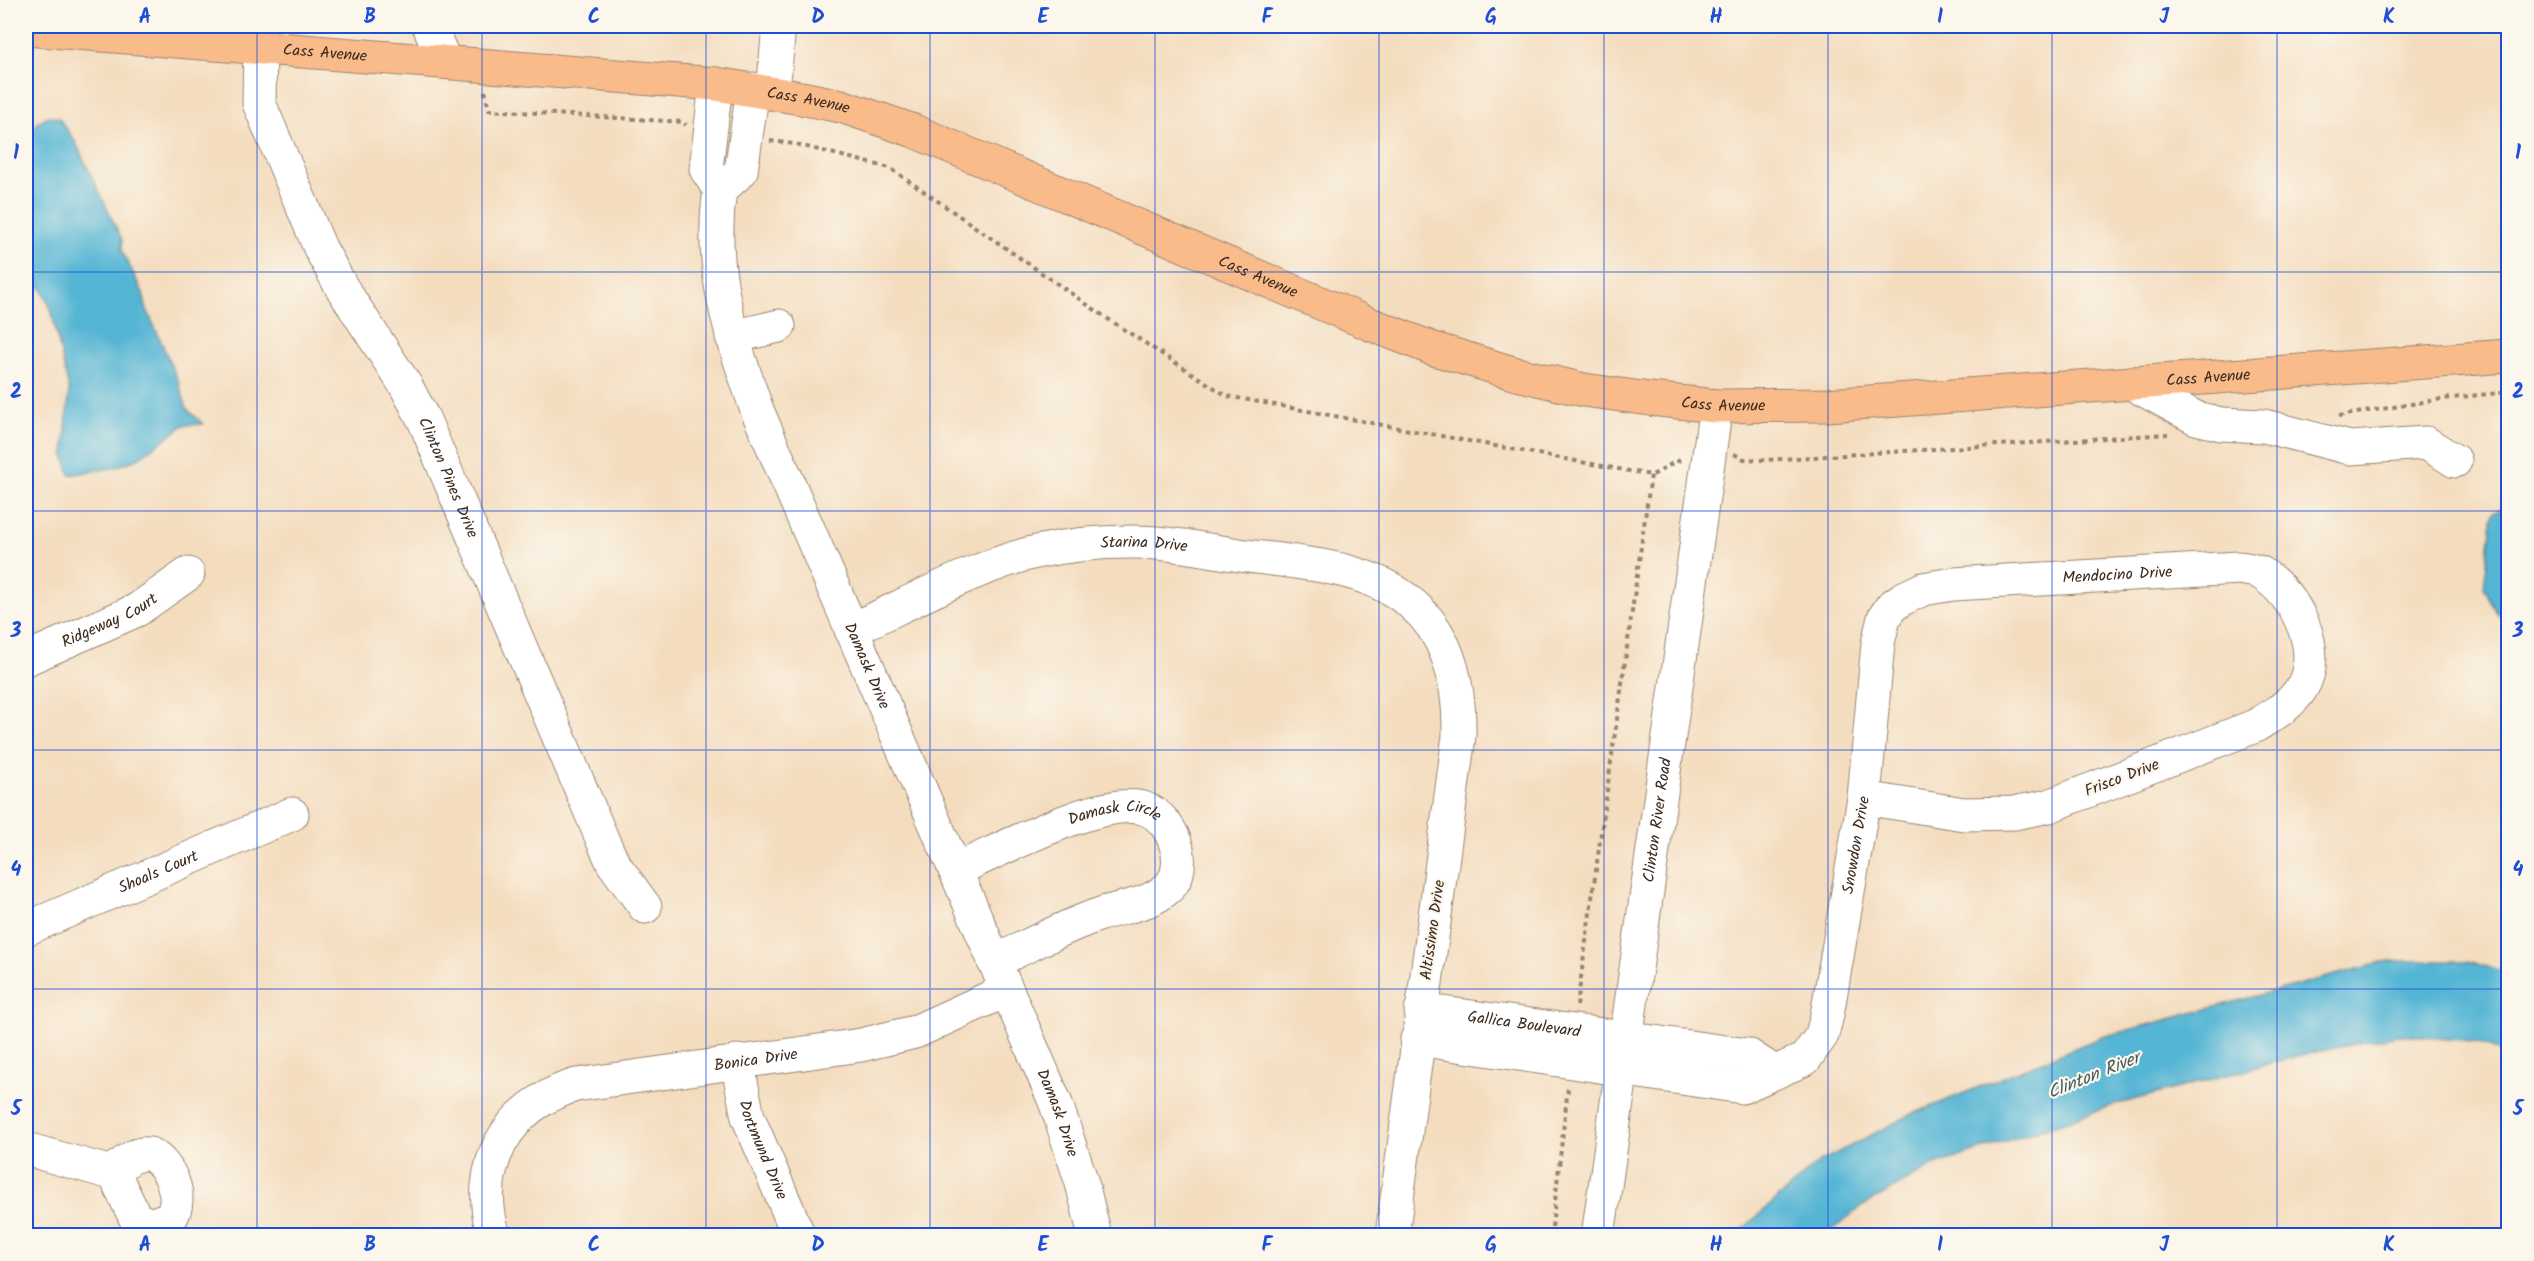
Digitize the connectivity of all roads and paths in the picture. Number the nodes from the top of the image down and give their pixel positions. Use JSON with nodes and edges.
{"nodes":[{"id":1,"x":429,"y":26,"type":"edge"},
{"id":2,"x":779,"y":26,"type":"edge"},
{"id":3,"x":26,"y":28,"type":"edge"},
{"id":4,"x":260,"y":48,"type":"junction"},
{"id":5,"x":445,"y":61,"type":"junction"},
{"id":6,"x":480,"y":64,"type":"junction"},
{"id":7,"x":716,"y":84,"type":"junction"},
{"id":8,"x":763,"y":90,"type":"junction"},
{"id":9,"x":710,"y":135,"type":"junction"},
{"id":10,"x":745,"y":138,"type":"junction"},
{"id":11,"x":720,"y":190,"type":"junction"},
{"id":12,"x":779,"y":326,"type":"dead end"},
{"id":13,"x":732,"y":337,"type":"junction"},
{"id":14,"x":2508,"y":356,"type":"edge"},
{"id":15,"x":2131,"y":383,"type":"junction"},
{"id":16,"x":2508,"y":392,"type":"edge"},
{"id":17,"x":1716,"y":406,"type":"junction"},
{"id":18,"x":2330,"y":418,"type":"dead end"},
{"id":19,"x":2177,"y":433,"type":"dead end"},
{"id":20,"x":1736,"y":454,"type":"dead end"},
{"id":21,"x":1676,"y":460,"type":"dead end"},
{"id":22,"x":2455,"y":461,"type":"dead end"},
{"id":23,"x":1651,"y":475,"type":"junction"},
{"id":24,"x":188,"y":574,"type":"dead end"},
{"id":25,"x":1902,"y":599,"type":"joint"},
{"id":26,"x":1433,"y":627,"type":"joint"},
{"id":27,"x":851,"y":630,"type":"junction"},
{"id":28,"x":2304,"y":630,"type":"joint"},
{"id":29,"x":26,"y":659,"type":"edge"},
{"id":30,"x":1864,"y":798,"type":"junction"},
{"id":31,"x":292,"y":814,"type":"dead end"},
{"id":32,"x":955,"y":870,"type":"junction"},
{"id":33,"x":645,"y":907,"type":"dead end"},
{"id":34,"x":26,"y":929,"type":"edge"},
{"id":35,"x":1000,"y":976,"type":"junction"},
{"id":36,"x":1419,"y":1024,"type":"junction"},
{"id":37,"x":1572,"y":1046,"type":"junction"},
{"id":38,"x":1624,"y":1053,"type":"junction"},
{"id":39,"x":737,"y":1061,"type":"junction"},
{"id":40,"x":26,"y":1149,"type":"edge"},
{"id":41,"x":116,"y":1170,"type":"dead end"},
{"id":42,"x":494,"y":1236,"type":"edge"},
{"id":43,"x":799,"y":1236,"type":"edge"},
{"id":44,"x":1095,"y":1236,"type":"edge"},
{"id":45,"x":1392,"y":1236,"type":"edge"},
{"id":46,"x":1551,"y":1236,"type":"edge"},
{"id":47,"x":1598,"y":1236,"type":"edge"}],
"edges":[{"from":1,"to":5,"type":"street"},
{"from":2,"to":8,"type":"street"},
{"from":3,"to":4,"type":"main road","name":"Cass Avenue"},
{"from":4,"to":5,"type":"main road","name":"Cass Avenue"},
{"from":4,"to":33,"type":"street","name":"Clinton Pines Drive"},
{"from":5,"to":6,"type":"main road","name":"Cass Avenue"},
{"from":6,"to":7,"type":"main road","name":"Cass Avenue"},
{"from":6,"to":9,"type":"path"},
{"from":7,"to":8,"type":"main road","name":"Cass Avenue"},
{"from":7,"to":9,"type":"street"},
{"from":8,"to":10,"type":"street"},
{"from":8,"to":17,"type":"main road","name":"Cass Avenue"},
{"from":9,"to":11,"type":"street"},
{"from":10,"to":11,"type":"street"},
{"from":10,"to":23,"type":"path"},
{"from":11,"to":13,"type":"street","name":"Damask Drive"},
{"from":12,"to":13,"type":"street"},
{"from":13,"to":27,"type":"street","name":"Damask Drive"},
{"from":14,"to":15,"type":"main road","name":"Cass Avenue"},
{"from":15,"to":17,"type":"main road","name":"Cass Avenue"},
{"from":15,"to":22,"type":"street"},
{"from":16,"to":18,"type":"path"},
{"from":17,"to":38,"type":"street","name":"Clinton River Road"},
{"from":19,"to":20,"type":"path"},
{"from":21,"to":23,"type":"path"},
{"from":23,"to":37,"type":"path"},
{"from":24,"to":29,"type":"street","name":"Ridgeway Court"},
{"from":25,"to":28,"type":"street","name":"Mendocino Drive"},
{"from":25,"to":30,"type":"street","name":"Snowdon Drive"},
{"from":26,"to":27,"type":"street","name":"Starina Drive"},
{"from":26,"to":36,"type":"street","name":"Altissimo Drive"},
{"from":27,"to":32,"type":"street","name":"Damask Drive"},
{"from":28,"to":30,"type":"street","name":"Frisco Drive"},
{"from":30,"to":38,"type":"street","name":"Snowdon Drive"},
{"from":31,"to":34,"type":"street","name":"Shoals Court"},
{"from":32,"to":35,"type":"street","name":"Damask Drive"},
{"from":32,"to":35,"type":"street","name":"Damask Circle"},
{"from":35,"to":39,"type":"street","name":"Bonica Drive"},
{"from":35,"to":44,"type":"street","name":"Damask Drive"},
{"from":36,"to":37,"type":"street","name":"Gallica Boulevard"},
{"from":36,"to":45,"type":"street","name":"Altissimo Drive"},
{"from":37,"to":38,"type":"street","name":"Gallica Boulevard"},
{"from":37,"to":46,"type":"path"},
{"from":38,"to":47,"type":"street","name":"Clinton River Road"},
{"from":39,"to":42,"type":"street","name":"Bonica Drive"},
{"from":39,"to":43,"type":"street","name":"Dortmund Drive"},
{"from":40,"to":41,"type":"street"}]}
